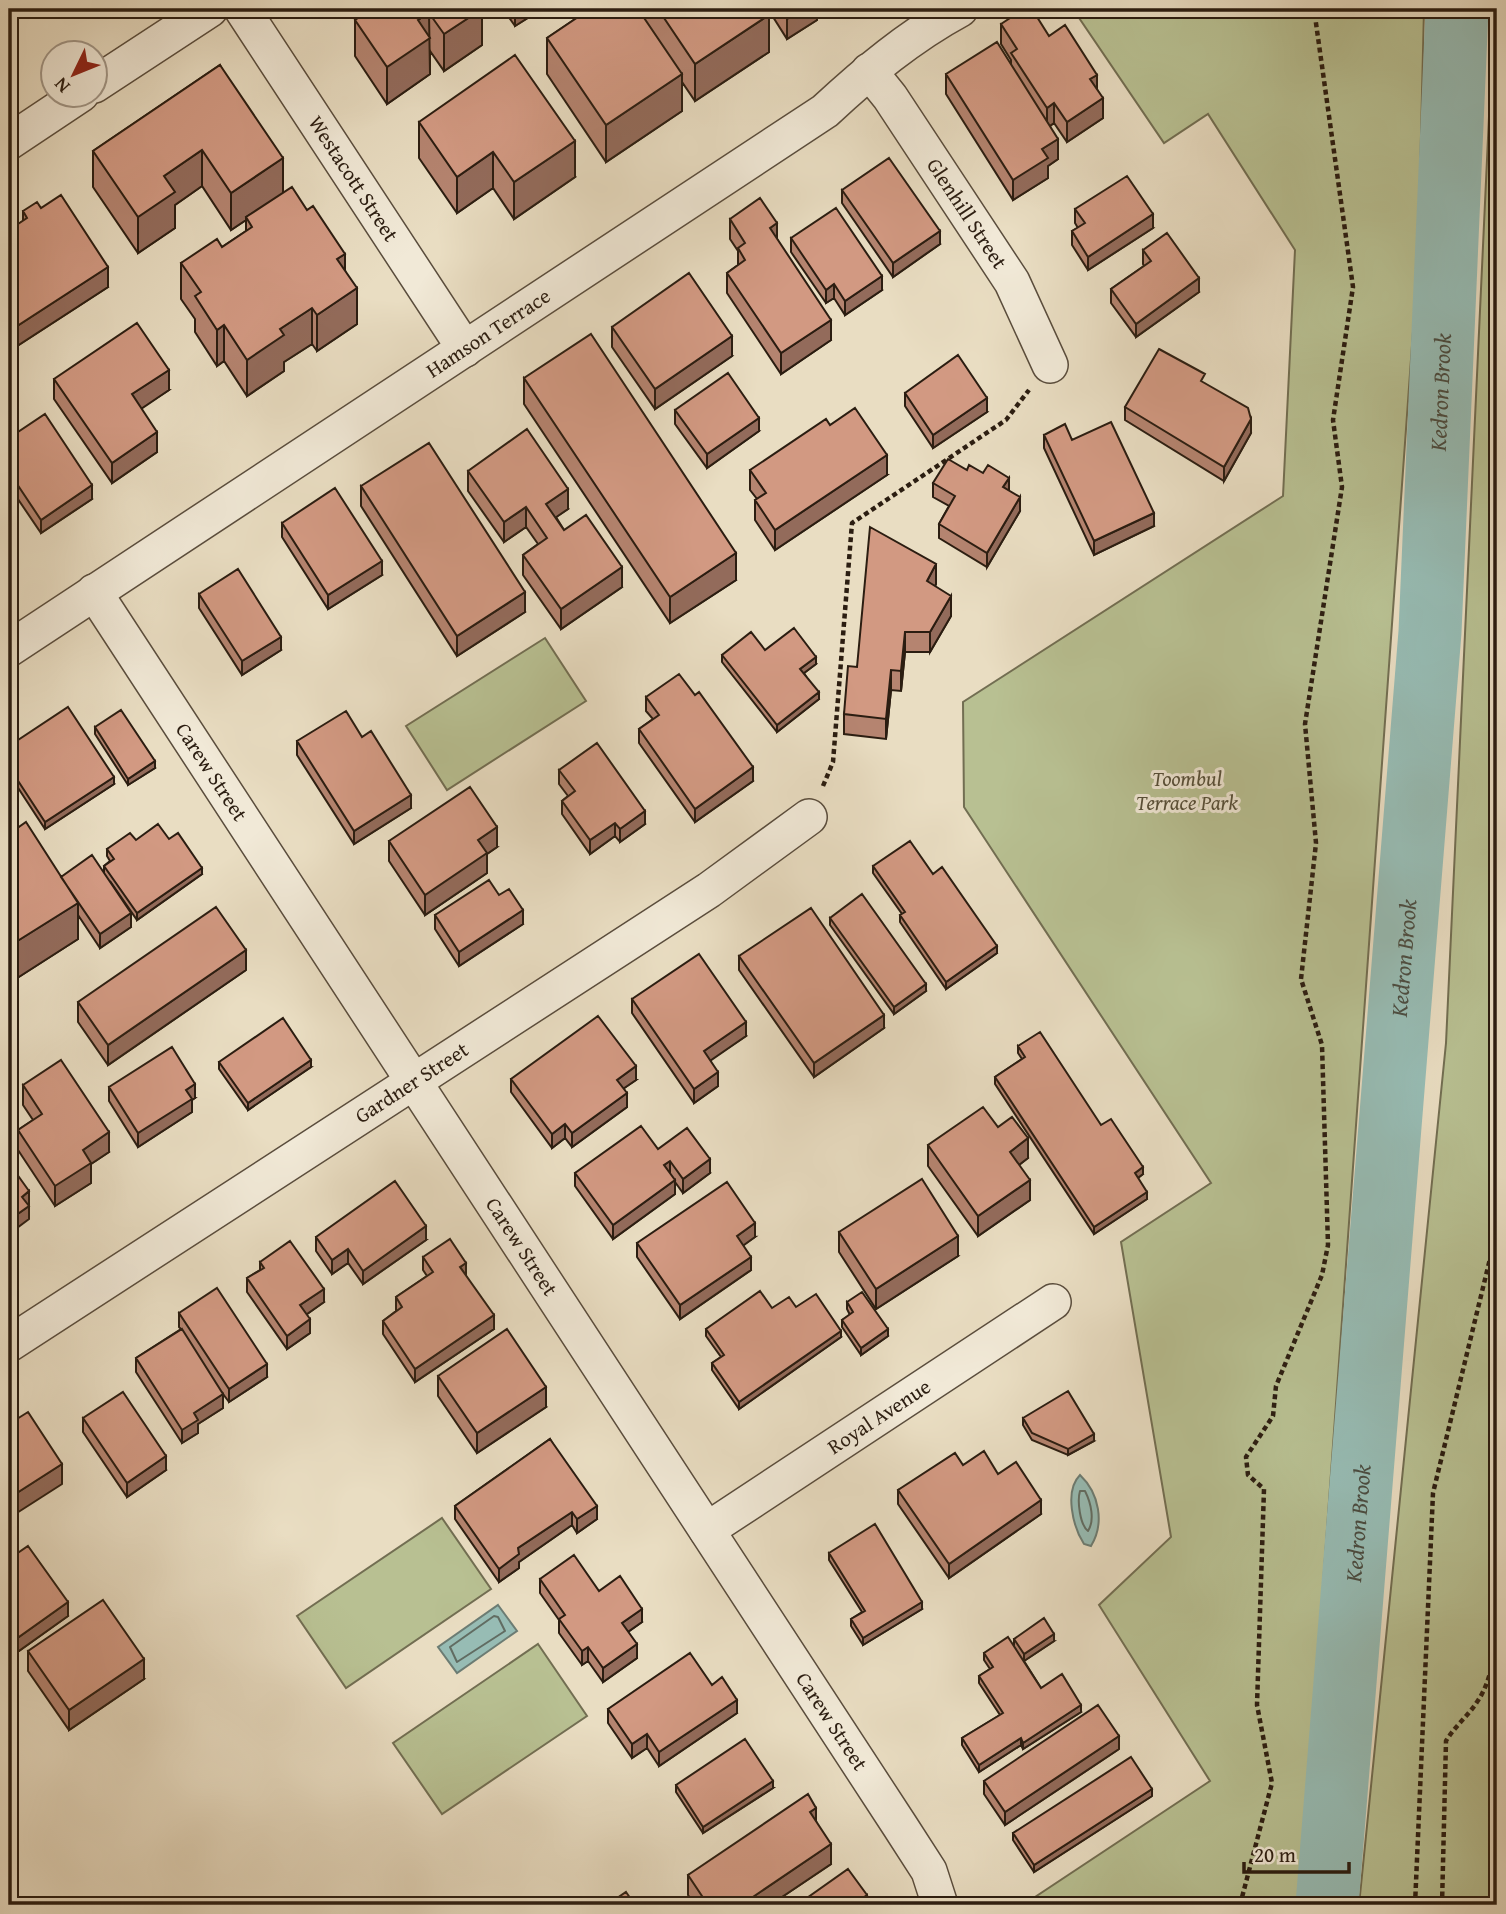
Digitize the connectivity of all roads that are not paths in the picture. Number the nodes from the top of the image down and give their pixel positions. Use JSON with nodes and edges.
{"nodes":[{"id":1,"x":210,"y":9,"type":"edge"},
{"id":2,"x":242,"y":9,"type":"edge"},
{"id":3,"x":960,"y":9,"type":"edge"},
{"id":4,"x":923,"y":18,"type":"edge"},
{"id":5,"x":869,"y":71,"type":"junction"},
{"id":6,"x":108,"y":76,"type":"edge"},
{"id":7,"x":60,"y":108,"type":"edge"},
{"id":8,"x":9,"y":142,"type":"edge"},
{"id":9,"x":465,"y":349,"type":"junction"},
{"id":10,"x":1050,"y":365,"type":"road end"},
{"id":11,"x":94,"y":592,"type":"junction"},
{"id":12,"x":9,"y":649,"type":"edge"},
{"id":13,"x":809,"y":817,"type":"road end"},
{"id":14,"x":413,"y":1080,"type":"junction"},
{"id":15,"x":1053,"y":1302,"type":"dead end"},
{"id":16,"x":9,"y":1344,"type":"edge"},
{"id":17,"x":707,"y":1530,"type":"junction"},
{"id":18,"x":940,"y":1905,"type":"edge"}],
"edges":[{"from":1,"to":6,"type":"street"},
{"from":2,"to":9,"type":"street","name":"Westacott Street"},
{"from":3,"to":4,"type":"street","name":"Hamson Terrace"},
{"from":4,"to":5,"type":"street","name":"Hamson Terrace"},
{"from":5,"to":9,"type":"street","name":"Hamson Terrace"},
{"from":5,"to":10,"type":"street","name":"Glenhill Street"},
{"from":7,"to":8,"type":"street"},
{"from":9,"to":11,"type":"street","name":"Hamson Terrace"},
{"from":11,"to":12,"type":"street","name":"Hamson Terrace"},
{"from":11,"to":14,"type":"street","name":"Carew Street"},
{"from":13,"to":14,"type":"street","name":"Gardner Street"},
{"from":14,"to":16,"type":"street","name":"Gardner Street"},
{"from":14,"to":17,"type":"street","name":"Carew Street"},
{"from":15,"to":17,"type":"street","name":"Royal Avenue"},
{"from":17,"to":18,"type":"street","name":"Carew Street"}]}
